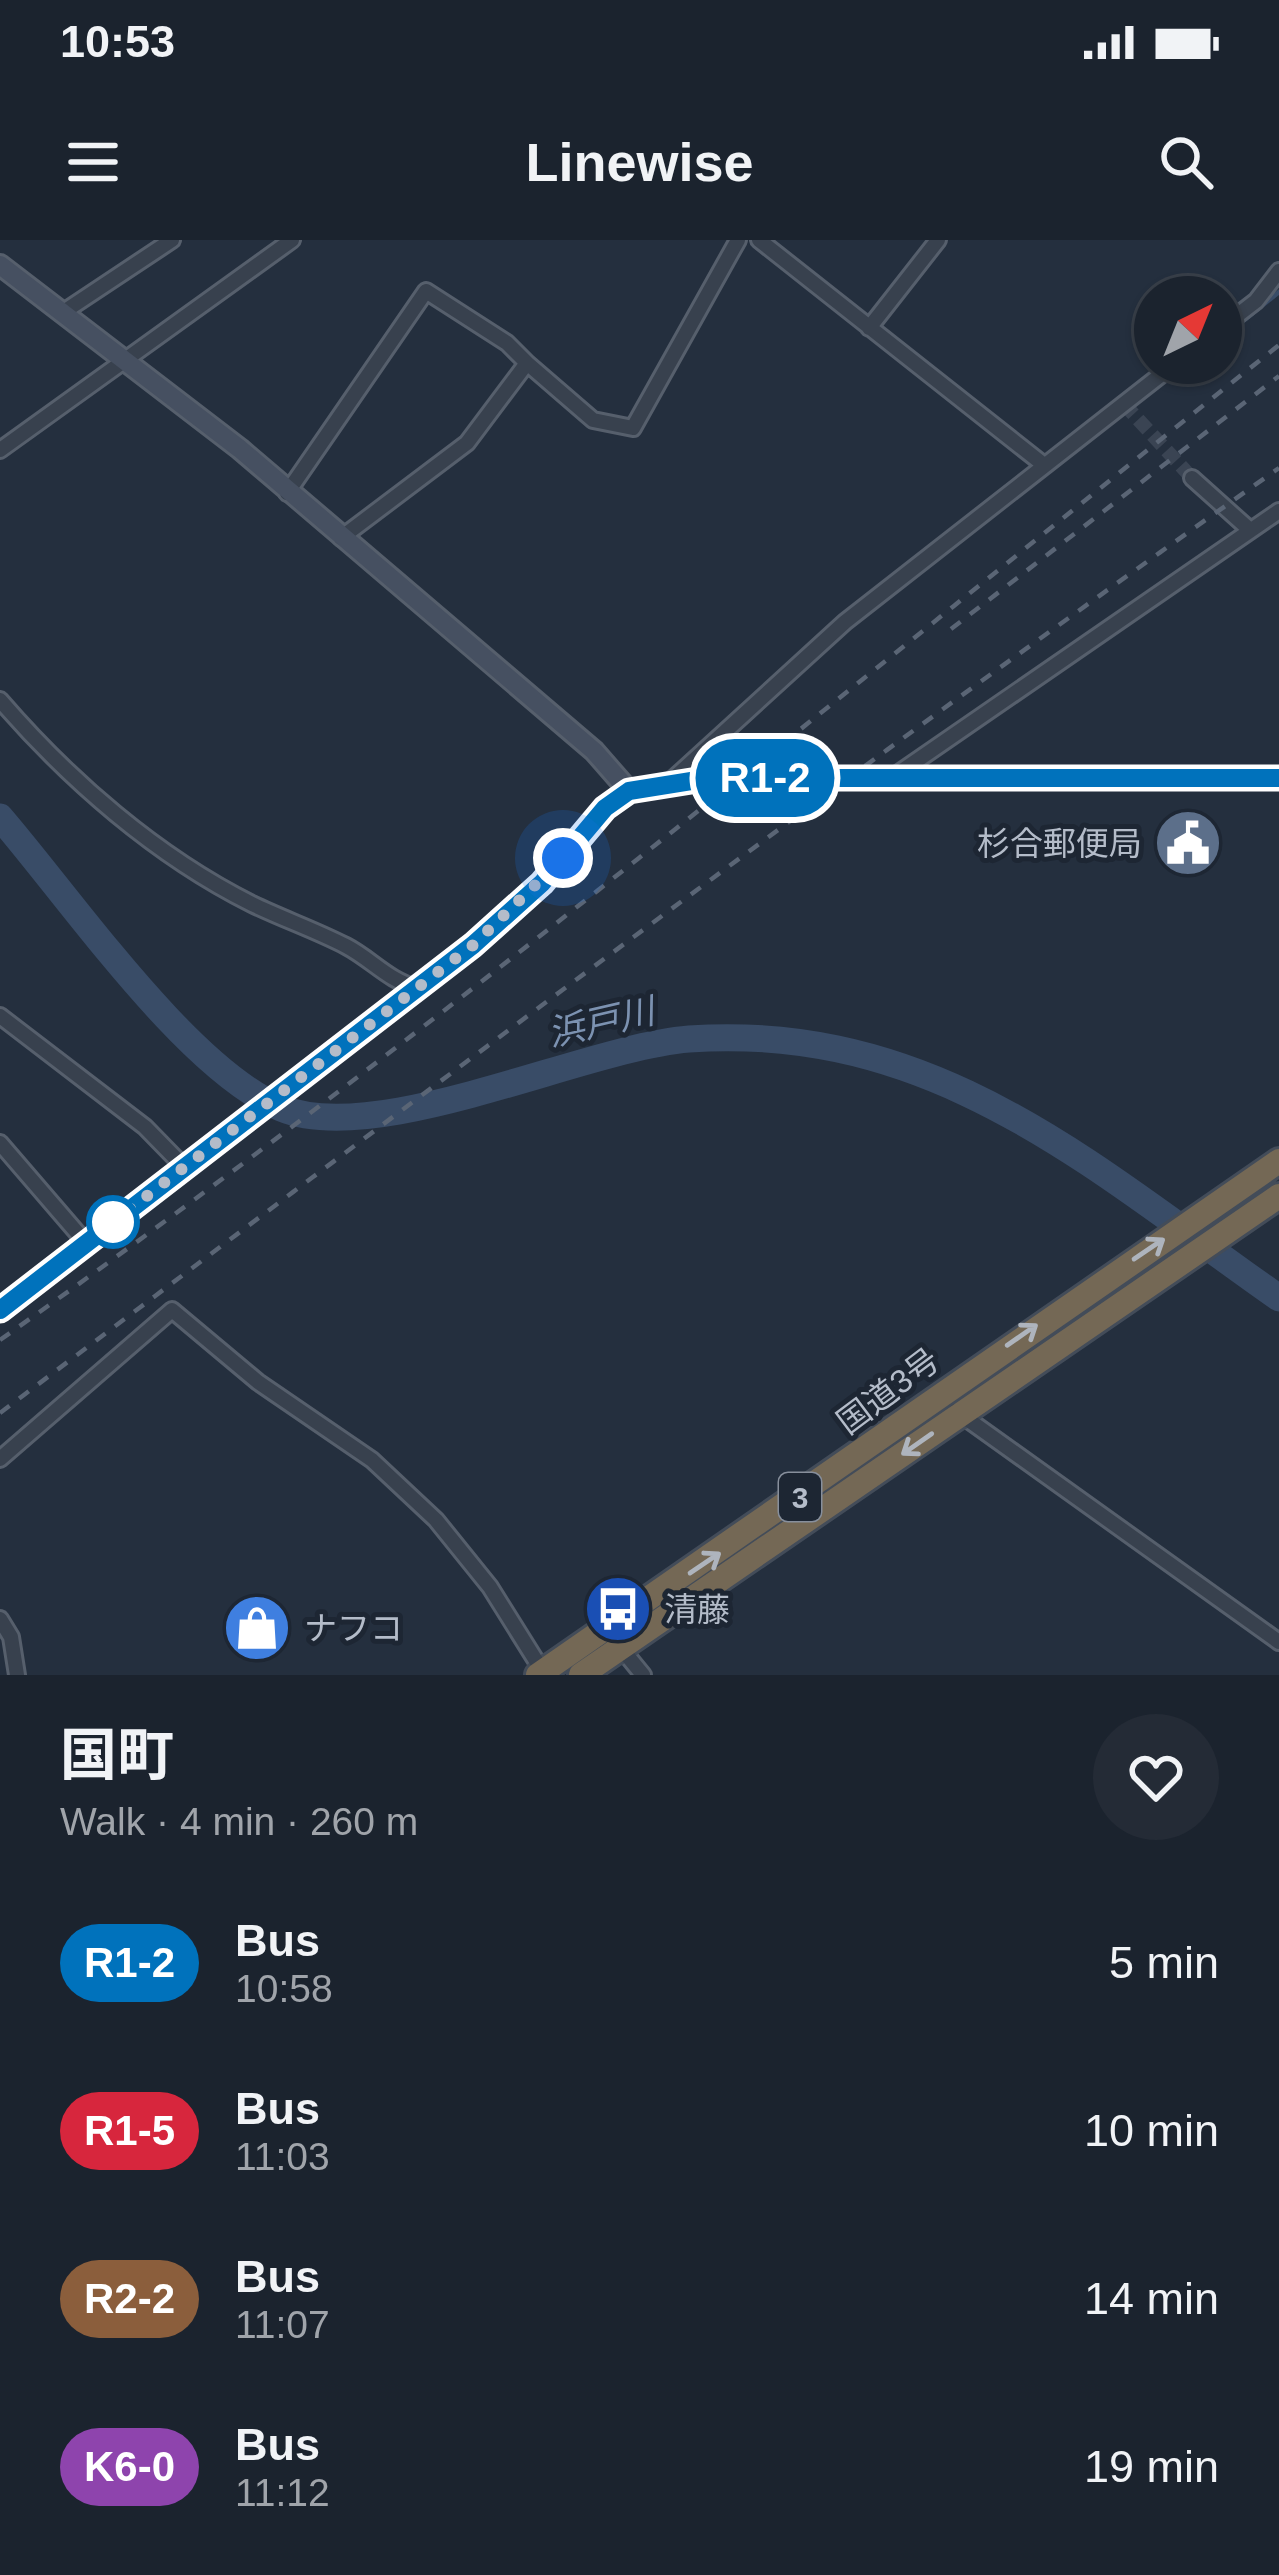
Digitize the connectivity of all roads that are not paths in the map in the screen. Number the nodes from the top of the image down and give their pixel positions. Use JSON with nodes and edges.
{"nodes":[{"id":1,"x":172,"y":240,"type":"edge"},
{"id":2,"x":292,"y":240,"type":"edge"},
{"id":3,"x":738,"y":240,"type":"edge"},
{"id":4,"x":760,"y":240,"type":"edge"},
{"id":5,"x":938,"y":240,"type":"edge"},
{"id":6,"x":0,"y":265,"type":"edge"},
{"id":7,"x":1279,"y":271,"type":"edge"},
{"id":8,"x":1242,"y":312,"type":"edge"},
{"id":9,"x":62,"y":313,"type":"junction"},
{"id":10,"x":869,"y":328,"type":"junction"},
{"id":11,"x":124,"y":363,"type":"junction"},
{"id":12,"x":527,"y":363,"type":"junction"},
{"id":13,"x":1149,"y":384,"type":"edge"},
{"id":14,"x":0,"y":450,"type":"edge"},
{"id":15,"x":1044,"y":465,"type":"junction"},
{"id":16,"x":1192,"y":478,"type":"tunnel mouth"},
{"id":17,"x":287,"y":493,"type":"junction"},
{"id":18,"x":1279,"y":511,"type":"edge"},
{"id":19,"x":1250,"y":530,"type":"junction"},
{"id":20,"x":341,"y":538,"type":"junction"},
{"id":21,"x":0,"y":700,"type":"edge"},
{"id":22,"x":710,"y":778,"type":"tunnel mouth"},
{"id":23,"x":782,"y":778,"type":"tunnel mouth"},
{"id":24,"x":892,"y":778,"type":"junction"},
{"id":25,"x":1279,"y":778,"type":"edge"},
{"id":26,"x":672,"y":780,"type":"junction"},
{"id":27,"x":629,"y":791,"type":"junction"},
{"id":28,"x":411,"y":993,"type":"junction"},
{"id":29,"x":0,"y":1016,"type":"edge"},
{"id":30,"x":0,"y":1143,"type":"edge"},
{"id":31,"x":1279,"y":1161,"type":"edge"},
{"id":32,"x":189,"y":1162,"type":"junction"},
{"id":33,"x":1272,"y":1201,"type":"edge"},
{"id":34,"x":86,"y":1243,"type":"junction"},
{"id":35,"x":0,"y":1310,"type":"edge"},
{"id":36,"x":937,"y":1394,"type":"junction"},
{"id":37,"x":960,"y":1414,"type":"junction"},
{"id":38,"x":0,"y":1459,"type":"edge"},
{"id":39,"x":0,"y":1619,"type":"edge"},
{"id":40,"x":1279,"y":1642,"type":"edge"},
{"id":41,"x":621,"y":1648,"type":"junction"},
{"id":42,"x":542,"y":1674,"type":"edge"},
{"id":43,"x":17,"y":1675,"type":"edge"},
{"id":44,"x":580,"y":1675,"type":"edge"},
{"id":45,"x":643,"y":1675,"type":"edge"}],
"edges":[{"from":1,"to":9,"type":"street"},
{"from":2,"to":11,"type":"street"},
{"from":3,"to":12,"type":"street"},
{"from":4,"to":10,"type":"street"},
{"from":5,"to":10,"type":"street"},
{"from":6,"to":9,"type":"main road"},
{"from":7,"to":8,"type":"street"},
{"from":9,"to":11,"type":"main road"},
{"from":10,"to":15,"type":"street"},
{"from":11,"to":14,"type":"street"},
{"from":11,"to":17,"type":"main road"},
{"from":12,"to":17,"type":"street"},
{"from":12,"to":20,"type":"street"},
{"from":13,"to":15,"type":"street"},
{"from":15,"to":26,"type":"street"},
{"from":16,"to":19,"type":"street"},
{"from":17,"to":20,"type":"main road"},
{"from":18,"to":19,"type":"street"},
{"from":19,"to":24,"type":"street"},
{"from":20,"to":27,"type":"main road"},
{"from":21,"to":28,"type":"street"},
{"from":22,"to":26,"type":"main road"},
{"from":23,"to":24,"type":"main road"},
{"from":24,"to":25,"type":"main road"},
{"from":26,"to":27,"type":"main road"},
{"from":27,"to":28,"type":"main road"},
{"from":28,"to":32,"type":"main road"},
{"from":29,"to":32,"type":"street"},
{"from":30,"to":34,"type":"street"},
{"from":36,"to":31,"type":"highway","name":"国道3号","number":"3","one_way":true},
{"from":32,"to":34,"type":"main road"},
{"from":33,"to":37,"type":"highway","name":"国道3号","number":"3"},
{"from":34,"to":35,"type":"main road"},
{"from":36,"to":37,"type":"street"},
{"from":42,"to":36,"type":"highway","name":"国道3号","number":"3","one_way":true},
{"from":37,"to":40,"type":"street"},
{"from":37,"to":41,"type":"highway","name":"国道3号","number":"3","one_way":true},
{"from":38,"to":42,"type":"street"},
{"from":39,"to":43,"type":"street"},
{"from":41,"to":44,"type":"highway","name":"国道3号","number":"3"},
{"from":41,"to":45,"type":"street"}]}
